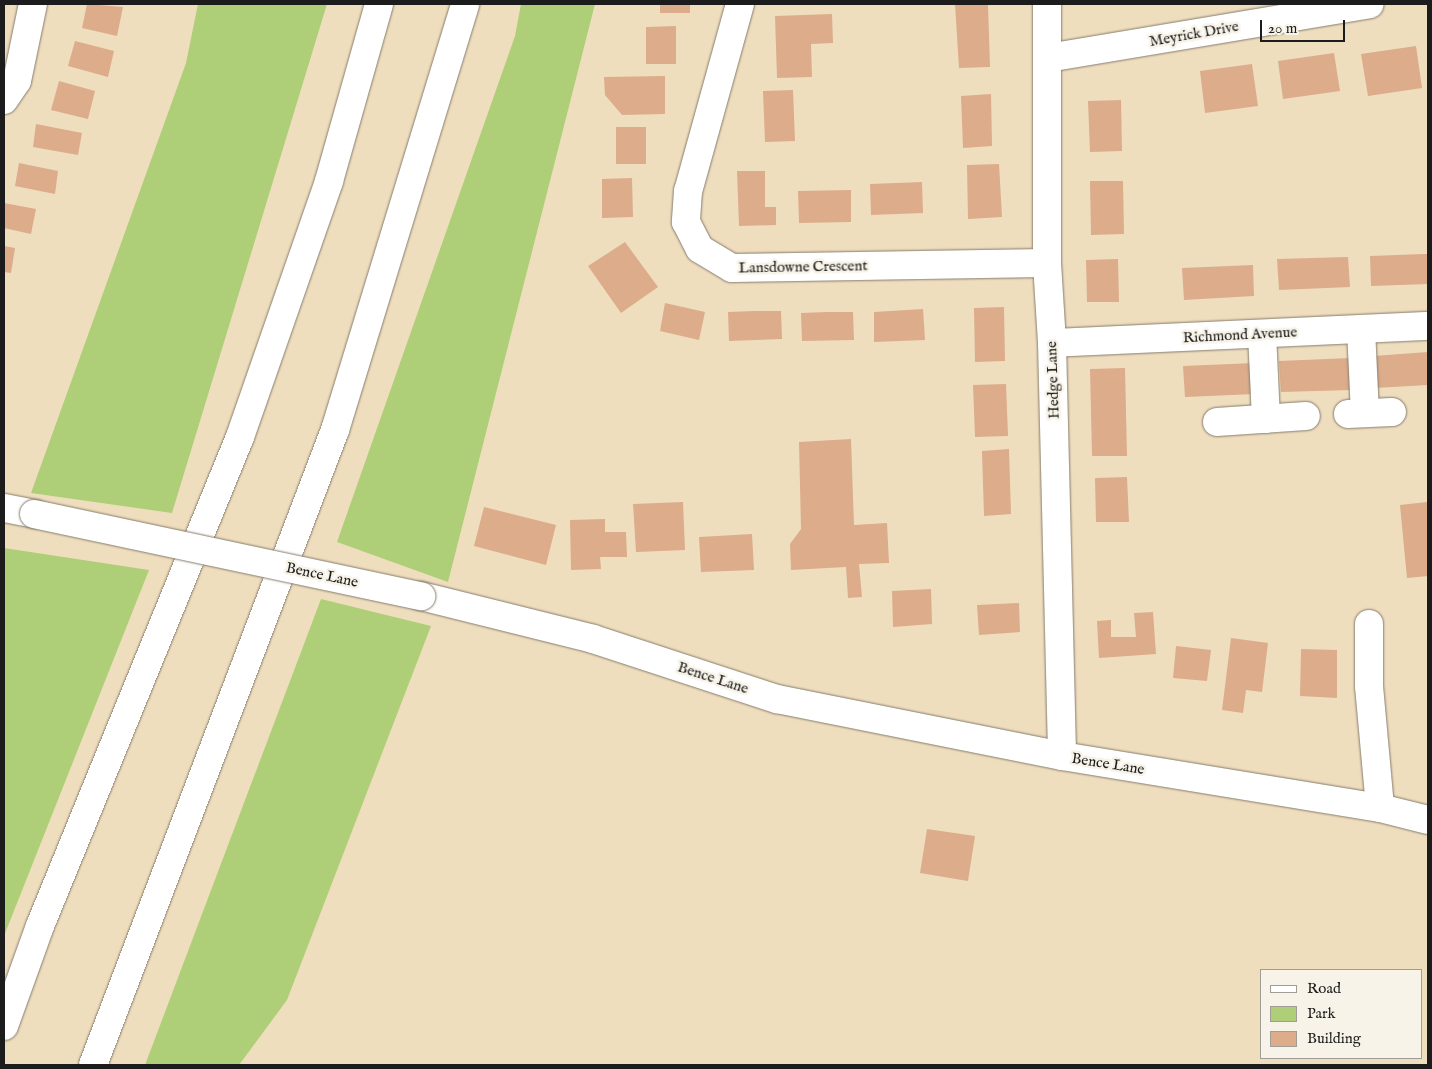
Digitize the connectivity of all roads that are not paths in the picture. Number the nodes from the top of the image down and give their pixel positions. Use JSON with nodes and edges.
{"nodes":[{"id":1,"x":33,"y":4,"type":"edge"},
{"id":2,"x":379,"y":4,"type":"edge"},
{"id":3,"x":465,"y":4,"type":"edge"},
{"id":4,"x":740,"y":4,"type":"edge"},
{"id":5,"x":1047,"y":4,"type":"edge"},
{"id":6,"x":1370,"y":4,"type":"edge"},
{"id":7,"x":1048,"y":58,"type":"junction"},
{"id":8,"x":4,"y":100,"type":"edge"},
{"id":9,"x":1047,"y":263,"type":"junction"},
{"id":10,"x":1428,"y":326,"type":"edge"},
{"id":11,"x":1361,"y":329,"type":"junction"},
{"id":12,"x":1262,"y":334,"type":"junction"},
{"id":13,"x":1052,"y":343,"type":"junction"},
{"id":14,"x":1368,"y":413,"type":"dead end"},
{"id":15,"x":1306,"y":416,"type":"dead end"},
{"id":16,"x":1266,"y":419,"type":"junction"},
{"id":17,"x":1217,"y":422,"type":"dead end"},
{"id":18,"x":4,"y":508,"type":"edge"},
{"id":19,"x":1369,"y":624,"type":"dead end"},
{"id":20,"x":1062,"y":756,"type":"junction"},
{"id":21,"x":1380,"y":808,"type":"junction"},
{"id":22,"x":1428,"y":820,"type":"edge"},
{"id":23,"x":4,"y":1026,"type":"edge"},
{"id":24,"x":92,"y":1065,"type":"edge"}],
"edges":[{"from":1,"to":8,"type":"main road"},
{"from":2,"to":23,"type":"main road"},
{"from":3,"to":24,"type":"main road"},
{"from":4,"to":9,"type":"main road","name":"Lansdowne Crescent"},
{"from":5,"to":7,"type":"main road","name":"Hedge Lane"},
{"from":6,"to":7,"type":"main road","name":"Meyrick Drive"},
{"from":7,"to":9,"type":"main road","name":"Hedge Lane"},
{"from":9,"to":13,"type":"main road","name":"Hedge Lane"},
{"from":10,"to":11,"type":"main road","name":"Richmond Avenue"},
{"from":11,"to":12,"type":"main road","name":"Richmond Avenue"},
{"from":11,"to":14,"type":"main road"},
{"from":12,"to":13,"type":"main road","name":"Richmond Avenue"},
{"from":12,"to":16,"type":"main road"},
{"from":13,"to":20,"type":"main road","name":"Hedge Lane"},
{"from":15,"to":16,"type":"main road"},
{"from":16,"to":17,"type":"main road"},
{"from":18,"to":20,"type":"main road","name":"Bence Lane","bridge":true},
{"from":19,"to":21,"type":"main road"},
{"from":20,"to":21,"type":"main road","name":"Bence Lane"},
{"from":21,"to":22,"type":"main road","name":"Bence Lane"}]}
